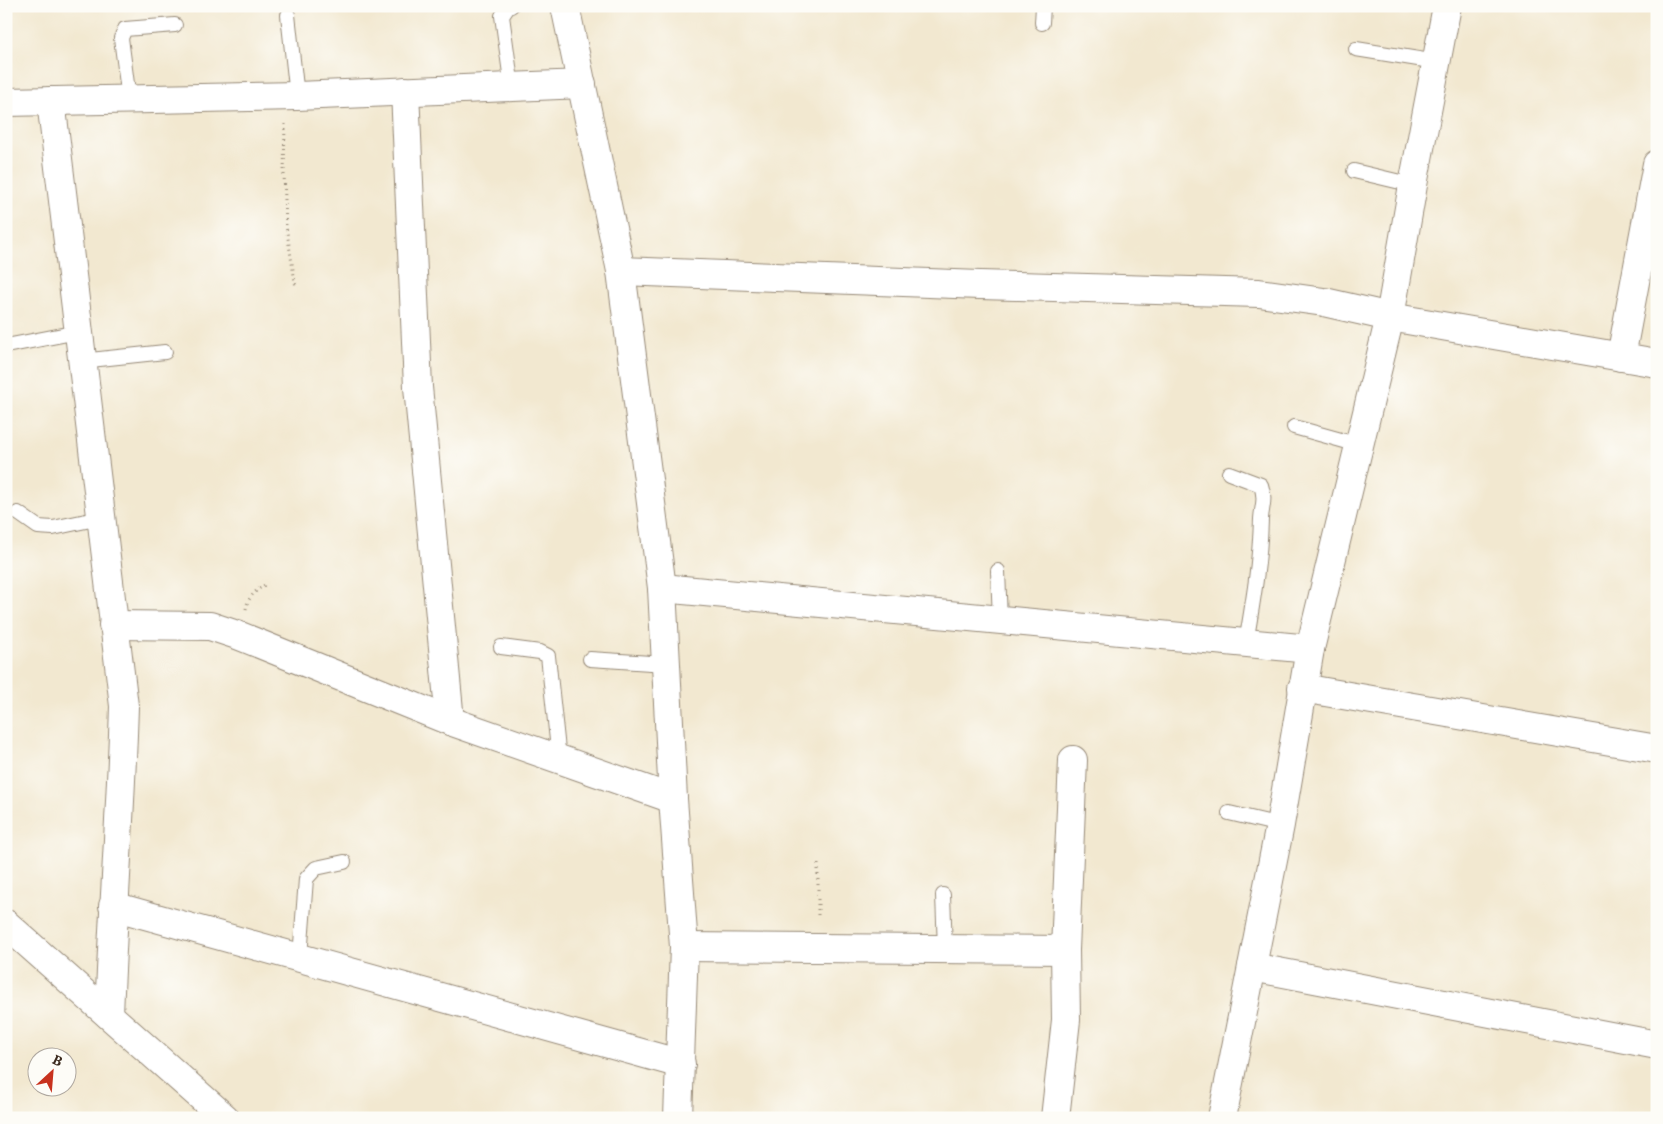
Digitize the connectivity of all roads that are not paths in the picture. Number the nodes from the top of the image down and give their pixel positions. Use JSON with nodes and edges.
{"nodes":[{"id":1,"x":511,"y":6,"type":"edge"},
{"id":2,"x":565,"y":6,"type":"edge"},
{"id":3,"x":1043,"y":6,"type":"edge"},
{"id":4,"x":1447,"y":6,"type":"edge"},
{"id":5,"x":288,"y":15,"type":"dead end"},
{"id":6,"x":1042,"y":23,"type":"dead end"},
{"id":7,"x":175,"y":25,"type":"dead end"},
{"id":8,"x":1356,"y":49,"type":"dead end"},
{"id":9,"x":1437,"y":62,"type":"junction"},
{"id":10,"x":582,"y":84,"type":"junction"},
{"id":11,"x":512,"y":88,"type":"junction"},
{"id":12,"x":405,"y":91,"type":"junction"},
{"id":13,"x":291,"y":96,"type":"junction"},
{"id":14,"x":129,"y":99,"type":"junction"},
{"id":15,"x":51,"y":101,"type":"junction"},
{"id":16,"x":6,"y":102,"type":"edge"},
{"id":17,"x":1657,"y":164,"type":"edge"},
{"id":18,"x":1354,"y":171,"type":"dead end"},
{"id":19,"x":1413,"y":185,"type":"junction"},
{"id":20,"x":621,"y":271,"type":"junction"},
{"id":21,"x":1390,"y":317,"type":"junction"},
{"id":22,"x":78,"y":332,"type":"junction"},
{"id":23,"x":6,"y":346,"type":"edge"},
{"id":24,"x":165,"y":352,"type":"dead end"},
{"id":25,"x":1621,"y":357,"type":"junction"},
{"id":26,"x":81,"y":361,"type":"junction"},
{"id":27,"x":1657,"y":363,"type":"edge"},
{"id":28,"x":1294,"y":427,"type":"dead end"},
{"id":29,"x":1359,"y":445,"type":"junction"},
{"id":30,"x":1229,"y":472,"type":"dead end"},
{"id":31,"x":18,"y":513,"type":"dead end"},
{"id":32,"x":100,"y":518,"type":"junction"},
{"id":33,"x":998,"y":571,"type":"dead end"},
{"id":34,"x":662,"y":588,"type":"junction"},
{"id":35,"x":1000,"y":620,"type":"junction"},
{"id":36,"x":113,"y":625,"type":"junction"},
{"id":37,"x":1246,"y":643,"type":"junction"},
{"id":38,"x":501,"y":647,"type":"dead end"},
{"id":39,"x":1310,"y":649,"type":"junction"},
{"id":40,"x":590,"y":659,"type":"dead end"},
{"id":41,"x":666,"y":664,"type":"junction"},
{"id":42,"x":1302,"y":688,"type":"junction"},
{"id":43,"x":450,"y":721,"type":"junction"},
{"id":44,"x":1657,"y":749,"type":"edge"},
{"id":45,"x":560,"y":759,"type":"junction"},
{"id":46,"x":1073,"y":760,"type":"dead end"},
{"id":47,"x":673,"y":799,"type":"junction"},
{"id":48,"x":1229,"y":813,"type":"dead end"},
{"id":49,"x":1280,"y":825,"type":"junction"},
{"id":50,"x":344,"y":862,"type":"dead end"},
{"id":51,"x":943,"y":894,"type":"dead end"},
{"id":52,"x":113,"y":906,"type":"junction"},
{"id":53,"x":6,"y":924,"type":"edge"},
{"id":54,"x":684,"y":947,"type":"junction"},
{"id":55,"x":945,"y":948,"type":"junction"},
{"id":56,"x":1065,"y":950,"type":"junction"},
{"id":57,"x":300,"y":958,"type":"junction"},
{"id":58,"x":1252,"y":967,"type":"junction"},
{"id":59,"x":109,"y":1015,"type":"junction"},
{"id":60,"x":1657,"y":1045,"type":"edge"},
{"id":61,"x":681,"y":1064,"type":"junction"},
{"id":62,"x":225,"y":1118,"type":"edge"},
{"id":63,"x":678,"y":1118,"type":"edge"},
{"id":64,"x":1055,"y":1118,"type":"edge"},
{"id":65,"x":1222,"y":1118,"type":"edge"}],
"edges":[{"from":1,"to":11,"type":"lane"},
{"from":2,"to":10,"type":"street"},
{"from":3,"to":6,"type":"lane"},
{"from":4,"to":9,"type":"street"},
{"from":5,"to":13,"type":"lane"},
{"from":7,"to":14,"type":"lane"},
{"from":8,"to":9,"type":"lane"},
{"from":9,"to":19,"type":"street"},
{"from":10,"to":11,"type":"street"},
{"from":10,"to":20,"type":"street"},
{"from":11,"to":12,"type":"street"},
{"from":12,"to":13,"type":"street"},
{"from":12,"to":43,"type":"street"},
{"from":13,"to":14,"type":"street"},
{"from":14,"to":15,"type":"street"},
{"from":15,"to":16,"type":"street"},
{"from":15,"to":22,"type":"street"},
{"from":17,"to":25,"type":"street"},
{"from":18,"to":19,"type":"lane"},
{"from":19,"to":21,"type":"street"},
{"from":20,"to":21,"type":"street"},
{"from":20,"to":34,"type":"street"},
{"from":21,"to":25,"type":"street"},
{"from":21,"to":29,"type":"street"},
{"from":22,"to":23,"type":"lane"},
{"from":22,"to":26,"type":"street"},
{"from":24,"to":26,"type":"lane"},
{"from":25,"to":27,"type":"street"},
{"from":26,"to":32,"type":"street"},
{"from":28,"to":29,"type":"lane"},
{"from":29,"to":39,"type":"street"},
{"from":30,"to":37,"type":"lane"},
{"from":31,"to":32,"type":"lane"},
{"from":32,"to":36,"type":"street"},
{"from":33,"to":35,"type":"lane"},
{"from":34,"to":35,"type":"street"},
{"from":34,"to":41,"type":"street"},
{"from":35,"to":37,"type":"street"},
{"from":36,"to":43,"type":"street"},
{"from":36,"to":52,"type":"street"},
{"from":37,"to":39,"type":"street"},
{"from":38,"to":45,"type":"lane"},
{"from":39,"to":42,"type":"street"},
{"from":40,"to":41,"type":"lane"},
{"from":41,"to":47,"type":"street"},
{"from":42,"to":44,"type":"street"},
{"from":42,"to":49,"type":"street"},
{"from":43,"to":45,"type":"street"},
{"from":45,"to":47,"type":"street"},
{"from":46,"to":56,"type":"street"},
{"from":47,"to":54,"type":"street"},
{"from":48,"to":49,"type":"lane"},
{"from":49,"to":58,"type":"street"},
{"from":50,"to":57,"type":"lane"},
{"from":51,"to":55,"type":"lane"},
{"from":52,"to":57,"type":"street"},
{"from":52,"to":59,"type":"street"},
{"from":53,"to":59,"type":"street"},
{"from":54,"to":55,"type":"street"},
{"from":54,"to":61,"type":"street"},
{"from":55,"to":56,"type":"street"},
{"from":56,"to":64,"type":"street"},
{"from":57,"to":61,"type":"street"},
{"from":58,"to":60,"type":"street"},
{"from":58,"to":65,"type":"street"},
{"from":59,"to":62,"type":"street"},
{"from":61,"to":63,"type":"street"}]}
